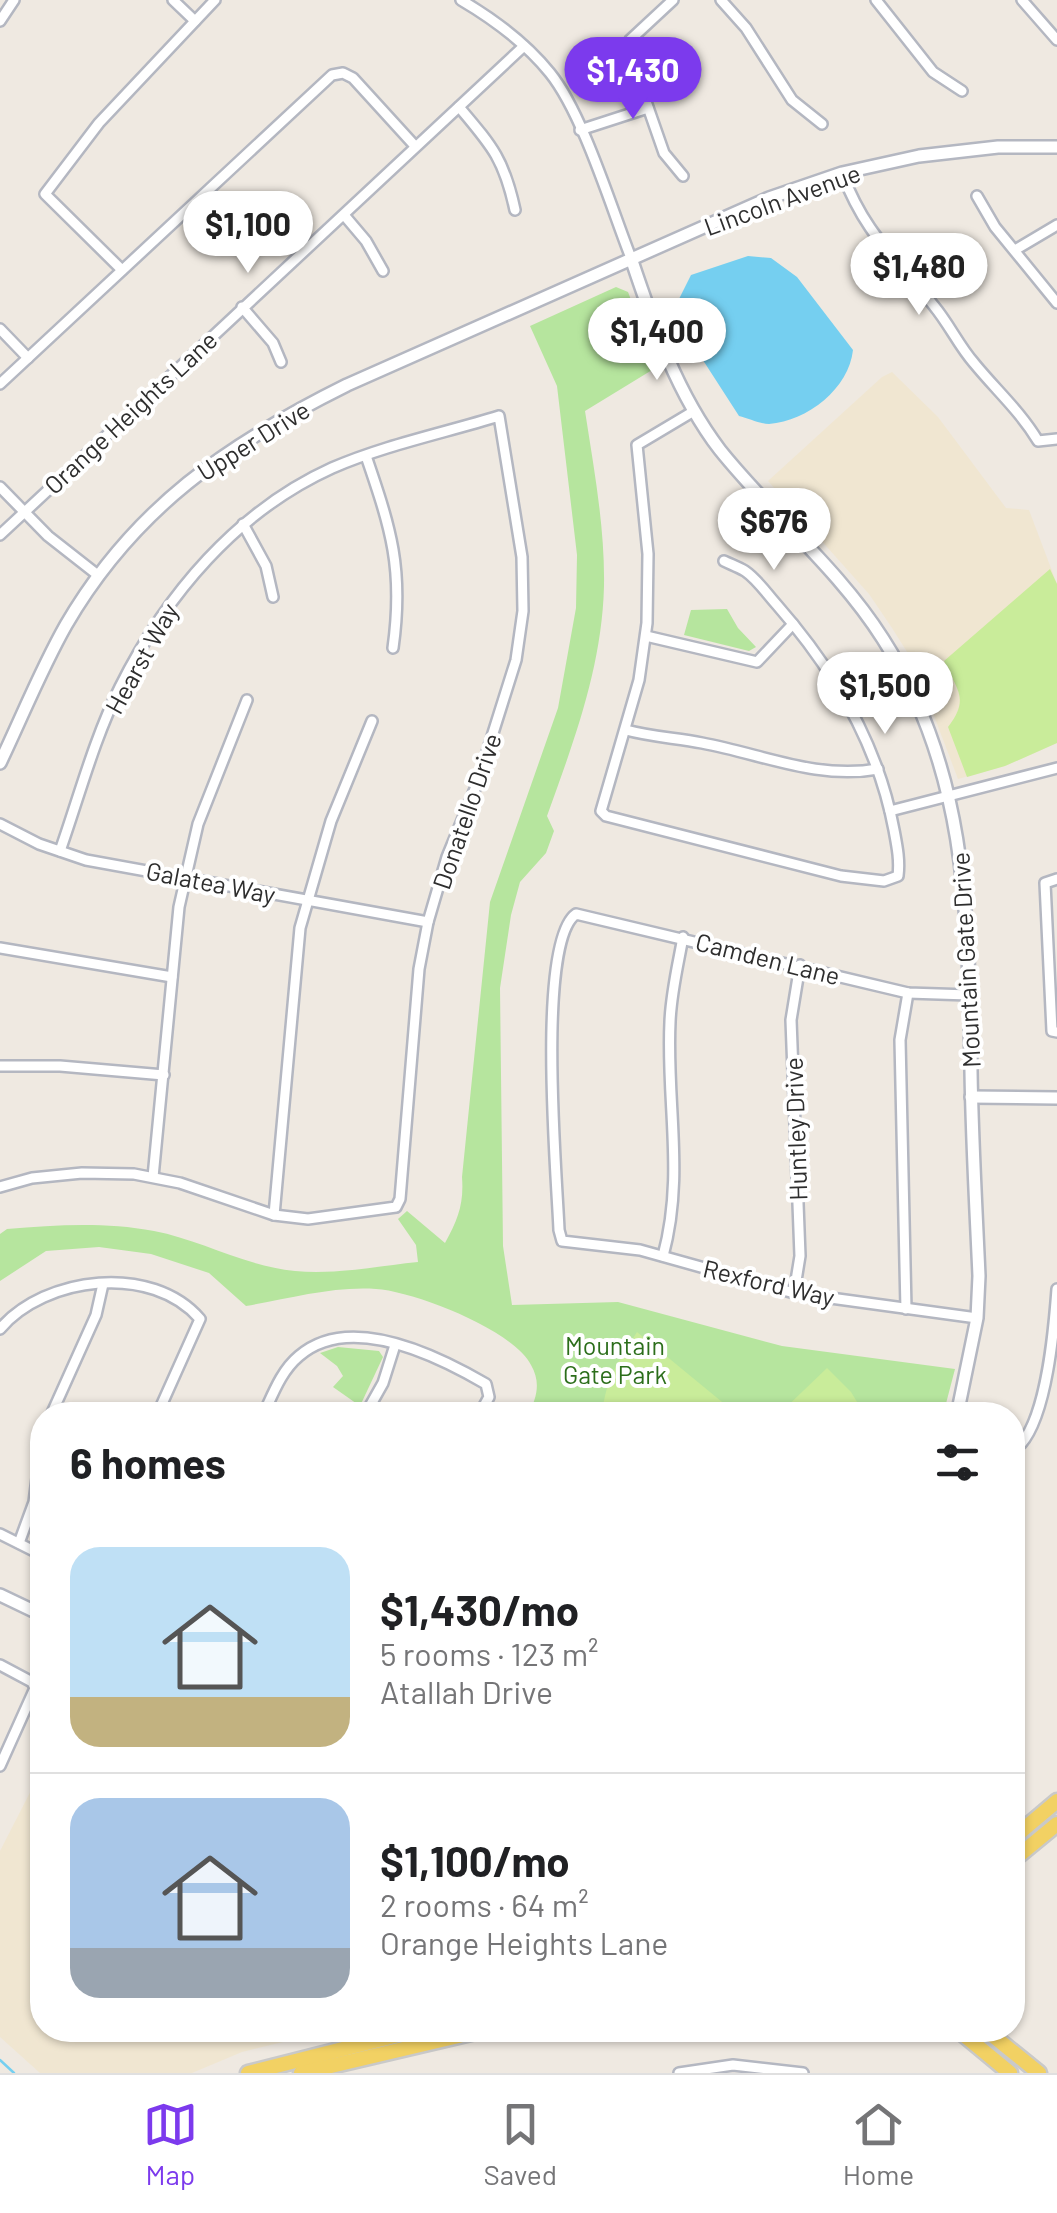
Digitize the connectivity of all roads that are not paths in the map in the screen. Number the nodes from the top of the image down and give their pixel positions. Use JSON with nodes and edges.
{"nodes":[{"id":1,"x":14,"y":0,"type":"edge"},
{"id":2,"x":173,"y":0,"type":"edge"},
{"id":3,"x":215,"y":0,"type":"edge"},
{"id":4,"x":461,"y":0,"type":"edge"},
{"id":5,"x":674,"y":0,"type":"edge"},
{"id":6,"x":721,"y":0,"type":"edge"},
{"id":7,"x":876,"y":0,"type":"edge"},
{"id":8,"x":1022,"y":0,"type":"edge"},
{"id":9,"x":0,"y":21,"type":"edge"},
{"id":10,"x":195,"y":21,"type":"junction"},
{"id":11,"x":1057,"y":40,"type":"edge"},
{"id":12,"x":524,"y":46,"type":"junction"},
{"id":13,"x":962,"y":90,"type":"dead end"},
{"id":14,"x":459,"y":107,"type":"junction"},
{"id":15,"x":648,"y":108,"type":"junction"},
{"id":16,"x":822,"y":124,"type":"dead end"},
{"id":17,"x":580,"y":130,"type":"junction"},
{"id":18,"x":415,"y":146,"type":"junction"},
{"id":19,"x":1057,"y":147,"type":"edge"},
{"id":20,"x":842,"y":173,"type":"junction"},
{"id":21,"x":683,"y":176,"type":"dead end"},
{"id":22,"x":977,"y":196,"type":"dead end"},
{"id":23,"x":515,"y":210,"type":"dead end"},
{"id":24,"x":344,"y":215,"type":"junction"},
{"id":25,"x":1057,"y":226,"type":"edge"},
{"id":26,"x":1015,"y":250,"type":"junction"},
{"id":27,"x":631,"y":258,"type":"junction"},
{"id":28,"x":122,"y":270,"type":"junction"},
{"id":29,"x":383,"y":271,"type":"dead end"},
{"id":30,"x":1057,"y":304,"type":"edge"},
{"id":31,"x":242,"y":307,"type":"junction"},
{"id":32,"x":0,"y":329,"type":"edge"},
{"id":33,"x":28,"y":358,"type":"junction"},
{"id":34,"x":281,"y":362,"type":"dead end"},
{"id":35,"x":0,"y":384,"type":"edge"},
{"id":36,"x":694,"y":410,"type":"junction"},
{"id":37,"x":499,"y":416,"type":"joint"},
{"id":38,"x":1057,"y":439,"type":"edge"},
{"id":39,"x":366,"y":456,"type":"junction"},
{"id":40,"x":0,"y":487,"type":"edge"},
{"id":41,"x":24,"y":511,"type":"junction"},
{"id":42,"x":242,"y":524,"type":"junction"},
{"id":43,"x":0,"y":535,"type":"edge"},
{"id":44,"x":724,"y":561,"type":"dead end"},
{"id":45,"x":99,"y":576,"type":"junction"},
{"id":46,"x":273,"y":597,"type":"dead end"},
{"id":47,"x":793,"y":624,"type":"junction"},
{"id":48,"x":646,"y":636,"type":"junction"},
{"id":49,"x":393,"y":648,"type":"dead end"},
{"id":50,"x":247,"y":700,"type":"dead end"},
{"id":51,"x":372,"y":721,"type":"dead end"},
{"id":52,"x":626,"y":730,"type":"junction"},
{"id":53,"x":0,"y":763,"type":"edge"},
{"id":54,"x":1057,"y":768,"type":"edge"},
{"id":55,"x":878,"y":769,"type":"junction"},
{"id":56,"x":950,"y":796,"type":"junction"},
{"id":57,"x":890,"y":811,"type":"junction"},
{"id":58,"x":0,"y":824,"type":"edge"},
{"id":59,"x":60,"y":851,"type":"junction"},
{"id":60,"x":185,"y":876,"type":"junction"},
{"id":61,"x":1057,"y":879,"type":"edge"},
{"id":62,"x":306,"y":900,"type":"junction"},
{"id":63,"x":428,"y":922,"type":"junction"},
{"id":64,"x":683,"y":937,"type":"junction"},
{"id":65,"x":0,"y":948,"type":"edge"},
{"id":66,"x":800,"y":965,"type":"junction"},
{"id":67,"x":172,"y":976,"type":"junction"},
{"id":68,"x":908,"y":993,"type":"junction"},
{"id":69,"x":969,"y":994,"type":"junction"},
{"id":70,"x":1055,"y":1031,"type":"edge"},
{"id":71,"x":0,"y":1066,"type":"edge"},
{"id":72,"x":164,"y":1075,"type":"junction"},
{"id":73,"x":971,"y":1096,"type":"junction"},
{"id":74,"x":1057,"y":1098,"type":"edge"},
{"id":75,"x":153,"y":1177,"type":"junction"},
{"id":76,"x":0,"y":1187,"type":"edge"},
{"id":77,"x":274,"y":1215,"type":"junction"},
{"id":78,"x":562,"y":1241,"type":"joint"},
{"id":79,"x":664,"y":1256,"type":"junction"},
{"id":80,"x":103,"y":1284,"type":"junction"},
{"id":81,"x":1057,"y":1289,"type":"edge"},
{"id":82,"x":794,"y":1293,"type":"junction"},
{"id":83,"x":906,"y":1309,"type":"junction"},
{"id":84,"x":976,"y":1318,"type":"junction"},
{"id":85,"x":0,"y":1329,"type":"edge"},
{"id":86,"x":395,"y":1344,"type":"junction"},
{"id":87,"x":57,"y":1402,"type":"edge"},
{"id":88,"x":163,"y":1402,"type":"edge"},
{"id":89,"x":269,"y":1402,"type":"edge"},
{"id":90,"x":372,"y":1402,"type":"edge"},
{"id":91,"x":485,"y":1402,"type":"edge"},
{"id":92,"x":960,"y":1402,"type":"edge"},
{"id":93,"x":1025,"y":1436,"type":"edge"},
{"id":94,"x":30,"y":1513,"type":"edge"},
{"id":95,"x":0,"y":1534,"type":"edge"},
{"id":96,"x":19,"y":1543,"type":"junction"},
{"id":97,"x":30,"y":1549,"type":"edge"},
{"id":98,"x":0,"y":1595,"type":"edge"},
{"id":99,"x":30,"y":1609,"type":"edge"},
{"id":100,"x":0,"y":1665,"type":"edge"},
{"id":101,"x":30,"y":1681,"type":"edge"},
{"id":102,"x":30,"y":1699,"type":"edge"},
{"id":103,"x":0,"y":1766,"type":"edge"},
{"id":104,"x":1057,"y":1802,"type":"edge"},
{"id":105,"x":1057,"y":1824,"type":"edge"},
{"id":106,"x":1025,"y":1828,"type":"edge"},
{"id":107,"x":1025,"y":1851,"type":"edge"},
{"id":108,"x":391,"y":2042,"type":"edge"},
{"id":109,"x":430,"y":2042,"type":"edge"},
{"id":110,"x":973,"y":2042,"type":"edge"},
{"id":111,"x":1001,"y":2042,"type":"edge"},
{"id":112,"x":350,"y":2060,"type":"edge"},
{"id":113,"x":248,"y":2073,"type":"edge"},
{"id":114,"x":300,"y":2073,"type":"edge"},
{"id":115,"x":679,"y":2073,"type":"edge"},
{"id":116,"x":803,"y":2073,"type":"edge"},
{"id":117,"x":1010,"y":2073,"type":"edge"},
{"id":118,"x":1039,"y":2073,"type":"edge"}],
"edges":[{"from":1,"to":9,"type":"street"},
{"from":2,"to":10,"type":"street"},
{"from":3,"to":10,"type":"street"},
{"from":4,"to":12,"type":"street","name":"Mountain Gate Drive"},
{"from":5,"to":15,"type":"street"},
{"from":6,"to":16,"type":"street"},
{"from":7,"to":13,"type":"street"},
{"from":8,"to":11,"type":"street"},
{"from":10,"to":28,"type":"street"},
{"from":12,"to":14,"type":"street","name":"Orange Heights Lane"},
{"from":12,"to":17,"type":"street","name":"Mountain Gate Drive"},
{"from":14,"to":18,"type":"street","name":"Orange Heights Lane"},
{"from":14,"to":23,"type":"street"},
{"from":15,"to":17,"type":"street"},
{"from":15,"to":21,"type":"street"},
{"from":17,"to":27,"type":"street","name":"Mountain Gate Drive"},
{"from":18,"to":24,"type":"street","name":"Orange Heights Lane"},
{"from":18,"to":28,"type":"street"},
{"from":19,"to":20,"type":"main road","name":"Lincoln Avenue"},
{"from":20,"to":27,"type":"main road","name":"Lincoln Avenue"},
{"from":20,"to":38,"type":"street"},
{"from":22,"to":26,"type":"street"},
{"from":24,"to":29,"type":"street"},
{"from":24,"to":31,"type":"street","name":"Orange Heights Lane"},
{"from":25,"to":26,"type":"street"},
{"from":26,"to":30,"type":"street"},
{"from":27,"to":36,"type":"main road","name":"Mountain Gate Drive"},
{"from":27,"to":45,"type":"main road","name":"Upper Drive"},
{"from":28,"to":33,"type":"street"},
{"from":31,"to":34,"type":"street"},
{"from":31,"to":41,"type":"street","name":"Orange Heights Lane"},
{"from":32,"to":33,"type":"street"},
{"from":33,"to":35,"type":"street"},
{"from":36,"to":48,"type":"street"},
{"from":36,"to":56,"type":"main road","name":"Mountain Gate Drive"},
{"from":37,"to":39,"type":"street","name":"Hearst Way"},
{"from":37,"to":63,"type":"street","name":"Donatello Drive"},
{"from":39,"to":42,"type":"street","name":"Hearst Way"},
{"from":39,"to":49,"type":"street"},
{"from":40,"to":41,"type":"street"},
{"from":41,"to":43,"type":"street","name":"Orange Heights Lane"},
{"from":41,"to":45,"type":"street"},
{"from":42,"to":46,"type":"street"},
{"from":42,"to":59,"type":"street","name":"Hearst Way"},
{"from":44,"to":47,"type":"street"},
{"from":45,"to":53,"type":"main road","name":"Upper Drive"},
{"from":47,"to":48,"type":"street"},
{"from":47,"to":55,"type":"street"},
{"from":48,"to":52,"type":"street"},
{"from":50,"to":60,"type":"street"},
{"from":51,"to":62,"type":"street"},
{"from":52,"to":55,"type":"street"},
{"from":52,"to":57,"type":"street"},
{"from":54,"to":56,"type":"street"},
{"from":55,"to":57,"type":"street"},
{"from":56,"to":57,"type":"street"},
{"from":56,"to":69,"type":"main road","name":"Mountain Gate Drive"},
{"from":58,"to":59,"type":"street","name":"Galatea Way"},
{"from":59,"to":60,"type":"street","name":"Galatea Way"},
{"from":60,"to":62,"type":"street","name":"Galatea Way"},
{"from":60,"to":67,"type":"street"},
{"from":61,"to":70,"type":"street"},
{"from":62,"to":63,"type":"street","name":"Galatea Way"},
{"from":62,"to":77,"type":"street"},
{"from":63,"to":77,"type":"street","name":"Donatello Drive"},
{"from":64,"to":66,"type":"street","name":"Camden Lane"},
{"from":64,"to":78,"type":"street","name":"Camden Lane"},
{"from":64,"to":79,"type":"street"},
{"from":65,"to":67,"type":"street"},
{"from":66,"to":68,"type":"street","name":"Camden Lane"},
{"from":66,"to":82,"type":"street","name":"Huntley Drive"},
{"from":67,"to":72,"type":"street"},
{"from":68,"to":69,"type":"street","name":"Camden Lane"},
{"from":68,"to":83,"type":"street"},
{"from":69,"to":73,"type":"main road","name":"Mountain Gate Drive"},
{"from":71,"to":72,"type":"street"},
{"from":72,"to":75,"type":"street"},
{"from":73,"to":74,"type":"main road"},
{"from":73,"to":84,"type":"main road","name":"Mountain Gate Drive"},
{"from":75,"to":76,"type":"street"},
{"from":75,"to":77,"type":"street"},
{"from":78,"to":79,"type":"street","name":"Rexford Way"},
{"from":79,"to":82,"type":"street","name":"Rexford Way"},
{"from":80,"to":85,"type":"street"},
{"from":80,"to":87,"type":"street"},
{"from":80,"to":88,"type":"street"},
{"from":81,"to":93,"type":"street"},
{"from":82,"to":83,"type":"street","name":"Rexford Way"},
{"from":83,"to":84,"type":"street","name":"Rexford Way"},
{"from":84,"to":92,"type":"main road","name":"Mountain Gate Drive"},
{"from":86,"to":89,"type":"street"},
{"from":86,"to":90,"type":"street"},
{"from":86,"to":91,"type":"street"},
{"from":94,"to":96,"type":"street"},
{"from":95,"to":96,"type":"street"},
{"from":96,"to":97,"type":"street"},
{"from":98,"to":99,"type":"main road"},
{"from":100,"to":101,"type":"street"},
{"from":102,"to":103,"type":"street"},
{"from":104,"to":106,"type":"main road"},
{"from":105,"to":107,"type":"main road"},
{"from":108,"to":112,"type":"main road"},
{"from":109,"to":112,"type":"main road"},
{"from":110,"to":117,"type":"main road"},
{"from":111,"to":118,"type":"main road"},
{"from":112,"to":113,"type":"main road"},
{"from":112,"to":114,"type":"main road"},
{"from":115,"to":116,"type":"street"}]}
